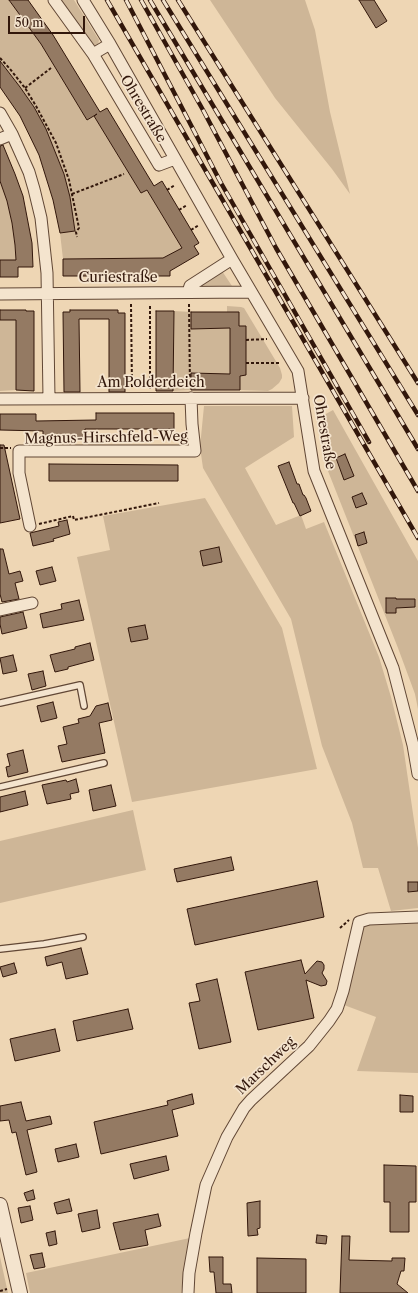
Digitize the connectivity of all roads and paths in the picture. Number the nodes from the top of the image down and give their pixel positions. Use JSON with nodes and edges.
{"nodes":[{"id":1,"x":54,"y":0,"type":"edge"},
{"id":2,"x":83,"y":0,"type":"edge"},
{"id":3,"x":110,"y":44,"type":"junction"},
{"id":4,"x":93,"y":54,"type":"junction"},
{"id":5,"x":0,"y":58,"type":"edge"},
{"id":6,"x":51,"y":68,"type":"dead end"},
{"id":7,"x":25,"y":88,"type":"junction"},
{"id":8,"x":0,"y":113,"type":"edge"},
{"id":9,"x":12,"y":134,"type":"junction"},
{"id":10,"x":0,"y":139,"type":"edge"},
{"id":11,"x":174,"y":159,"type":"junction"},
{"id":12,"x":124,"y":174,"type":"dead end"},
{"id":13,"x":175,"y":185,"type":"dead end"},
{"id":14,"x":167,"y":190,"type":"dead end"},
{"id":15,"x":72,"y":194,"type":"junction"},
{"id":16,"x":187,"y":205,"type":"dead end"},
{"id":17,"x":179,"y":210,"type":"dead end"},
{"id":18,"x":199,"y":225,"type":"dead end"},
{"id":19,"x":191,"y":230,"type":"dead end"},
{"id":20,"x":77,"y":238,"type":"dead end"},
{"id":21,"x":232,"y":259,"type":"junction"},
{"id":22,"x":251,"y":292,"type":"junction"},
{"id":23,"x":48,"y":293,"type":"junction"},
{"id":24,"x":0,"y":294,"type":"edge"},
{"id":25,"x":188,"y":298,"type":"junction"},
{"id":26,"x":131,"y":304,"type":"dead end"},
{"id":27,"x":150,"y":304,"type":"dead end"},
{"id":28,"x":267,"y":339,"type":"dead end"},
{"id":29,"x":246,"y":340,"type":"dead end"},
{"id":30,"x":246,"y":363,"type":"dead end"},
{"id":31,"x":282,"y":363,"type":"dead end"},
{"id":32,"x":0,"y":398,"type":"edge"},
{"id":33,"x":49,"y":398,"type":"junction"},
{"id":34,"x":132,"y":398,"type":"junction"},
{"id":35,"x":150,"y":398,"type":"junction"},
{"id":36,"x":191,"y":398,"type":"junction"},
{"id":37,"x":303,"y":398,"type":"junction"},
{"id":38,"x":159,"y":503,"type":"dead end"},
{"id":39,"x":30,"y":526,"type":"joint"},
{"id":40,"x":32,"y":603,"type":"dead end"},
{"id":41,"x":0,"y":610,"type":"edge"},
{"id":42,"x":0,"y":704,"type":"edge"},
{"id":43,"x":84,"y":706,"type":"dead end"},
{"id":44,"x":104,"y":763,"type":"dead end"},
{"id":45,"x":418,"y":774,"type":"edge"},
{"id":46,"x":0,"y":787,"type":"edge"},
{"id":47,"x":418,"y":917,"type":"edge"},
{"id":48,"x":351,"y":918,"type":"dead end"},
{"id":49,"x":340,"y":928,"type":"dead end"},
{"id":50,"x":83,"y":937,"type":"dead end"},
{"id":51,"x":0,"y":949,"type":"edge"},
{"id":52,"x":0,"y":1205,"type":"edge"},
{"id":53,"x":20,"y":1293,"type":"edge"},
{"id":54,"x":188,"y":1293,"type":"edge"}],
"edges":[{"from":1,"to":4,"type":"street","name":"Ohrestraße"},
{"from":2,"to":3,"type":"street","name":"Ohrestraße"},
{"from":3,"to":4,"type":"street"},
{"from":3,"to":11,"type":"street","name":"Ohrestraße"},
{"from":4,"to":11,"type":"street","name":"Ohrestraße"},
{"from":5,"to":7,"type":"path"},
{"from":6,"to":7,"type":"path"},
{"from":7,"to":15,"type":"path"},
{"from":8,"to":9,"type":"street"},
{"from":9,"to":10,"type":"street"},
{"from":9,"to":23,"type":"street"},
{"from":11,"to":21,"type":"street","name":"Ohrestraße"},
{"from":12,"to":15,"type":"path"},
{"from":13,"to":14,"type":"path"},
{"from":15,"to":20,"type":"path"},
{"from":16,"to":17,"type":"path"},
{"from":18,"to":19,"type":"path"},
{"from":21,"to":22,"type":"street","name":"Ohrestraße"},
{"from":21,"to":25,"type":"street"},
{"from":22,"to":25,"type":"street","name":"Curiestraße"},
{"from":22,"to":37,"type":"street","name":"Ohrestraße"},
{"from":23,"to":24,"type":"street","name":"Curiestraße"},
{"from":23,"to":25,"type":"street","name":"Curiestraße"},
{"from":23,"to":33,"type":"street"},
{"from":25,"to":36,"type":"path"},
{"from":26,"to":34,"type":"path"},
{"from":27,"to":35,"type":"path"},
{"from":28,"to":29,"type":"path"},
{"from":30,"to":31,"type":"path"},
{"from":32,"to":33,"type":"street","name":"Am Polderdeich"},
{"from":33,"to":34,"type":"street","name":"Am Polderdeich"},
{"from":34,"to":35,"type":"street","name":"Am Polderdeich"},
{"from":35,"to":36,"type":"street","name":"Am Polderdeich"},
{"from":36,"to":37,"type":"street","name":"Am Polderdeich"},
{"from":36,"to":39,"type":"street","name":"Magnus-Hirschfeld-Weg"},
{"from":37,"to":45,"type":"street","name":"Ohrestraße"},
{"from":38,"to":39,"type":"path"},
{"from":40,"to":41,"type":"street"},
{"from":42,"to":43,"type":"lane"},
{"from":44,"to":46,"type":"lane"},
{"from":47,"to":54,"type":"street","name":"Marschweg"},
{"from":48,"to":49,"type":"path"},
{"from":50,"to":51,"type":"lane"},
{"from":52,"to":53,"type":"street"}]}
